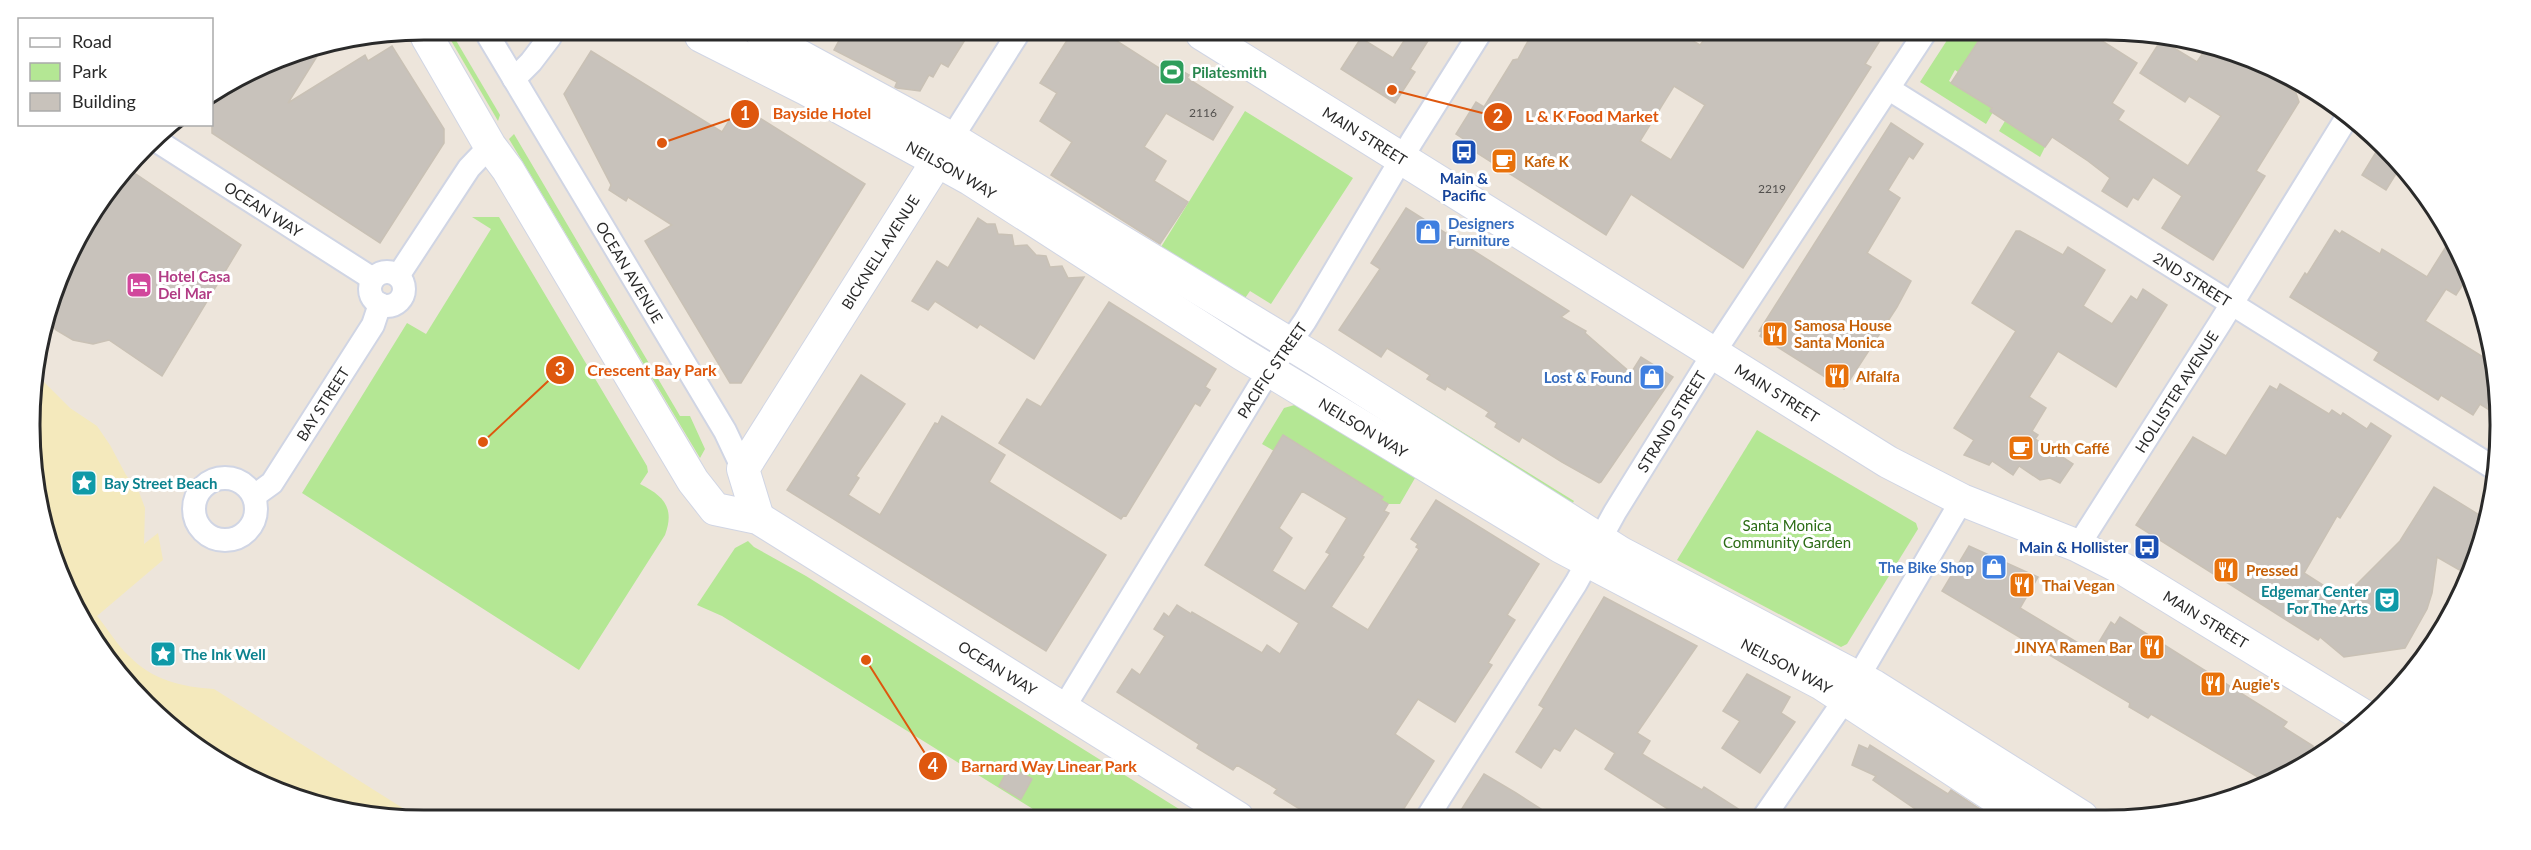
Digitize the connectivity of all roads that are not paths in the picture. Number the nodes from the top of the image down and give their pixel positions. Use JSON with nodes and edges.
{"nodes":[{"id":1,"x":429,"y":40,"type":"edge"},
{"id":2,"x":491,"y":40,"type":"edge"},
{"id":3,"x":548,"y":40,"type":"edge"},
{"id":4,"x":709,"y":40,"type":"edge"},
{"id":5,"x":769,"y":40,"type":"edge"},
{"id":6,"x":1014,"y":40,"type":"edge"},
{"id":7,"x":1212,"y":40,"type":"edge"},
{"id":8,"x":1476,"y":40,"type":"edge"},
{"id":9,"x":1920,"y":40,"type":"edge"},
{"id":10,"x":514,"y":80,"type":"junction"},
{"id":11,"x":1889,"y":89,"type":"junction"},
{"id":12,"x":2344,"y":123,"type":"edge"},
{"id":13,"x":162,"y":144,"type":"edge"},
{"id":14,"x":490,"y":146,"type":"junction"},
{"id":15,"x":945,"y":149,"type":"junction"},
{"id":16,"x":1401,"y":159,"type":"junction"},
{"id":17,"x":398,"y":276,"type":"junction"},
{"id":18,"x":373,"y":279,"type":"junction"},
{"id":19,"x":380,"y":304,"type":"junction"},
{"id":20,"x":2232,"y":304,"type":"junction"},
{"id":21,"x":1713,"y":354,"type":"junction"},
{"id":22,"x":1280,"y":356,"type":"junction"},
{"id":23,"x":2488,"y":465,"type":"edge"},
{"id":24,"x":742,"y":469,"type":"junction"},
{"id":25,"x":254,"y":495,"type":"dead end"},
{"id":26,"x":1962,"y":500,"type":"junction"},
{"id":27,"x":758,"y":518,"type":"junction"},
{"id":28,"x":2078,"y":546,"type":"junction"},
{"id":29,"x":1594,"y":550,"type":"junction"},
{"id":30,"x":1852,"y":688,"type":"junction"},
{"id":31,"x":1063,"y":709,"type":"junction"},
{"id":32,"x":2359,"y":715,"type":"edge"},
{"id":33,"x":1225,"y":810,"type":"edge"},
{"id":34,"x":1432,"y":810,"type":"edge"},
{"id":35,"x":1769,"y":810,"type":"edge"},
{"id":36,"x":2016,"y":810,"type":"edge"},
{"id":37,"x":2070,"y":810,"type":"edge"}],
"edges":[{"from":1,"to":14,"type":"street"},
{"from":2,"to":10,"type":"street","name":"OCEAN AVENUE"},
{"from":3,"to":10,"type":"street"},
{"from":4,"to":15,"type":"street","name":"NEILSON WAY"},
{"from":5,"to":15,"type":"street","name":"NEILSON WAY"},
{"from":6,"to":15,"type":"street","name":"BICKNELL AVENUE"},
{"from":7,"to":16,"type":"street","name":"MAIN STREET"},
{"from":8,"to":16,"type":"street","name":"PACIFIC STREET"},
{"from":9,"to":11,"type":"street","name":"STRAND STREET"},
{"from":10,"to":24,"type":"street","name":"OCEAN AVENUE"},
{"from":11,"to":20,"type":"street","name":"2ND STREET"},
{"from":11,"to":21,"type":"street","name":"STRAND STREET"},
{"from":12,"to":20,"type":"street","name":"HOLLISTER AVENUE"},
{"from":13,"to":18,"type":"street","name":"OCEAN WAY"},
{"from":14,"to":17,"type":"street"},
{"from":14,"to":27,"type":"street","name":"OCEAN WAY"},
{"from":15,"to":22,"type":"street","name":"NEILSON WAY"},
{"from":15,"to":24,"type":"street","name":"BICKNELL AVENUE"},
{"from":16,"to":21,"type":"street","name":"MAIN STREET"},
{"from":16,"to":22,"type":"street","name":"PACIFIC STREET"},
{"from":17,"to":18,"type":"street"},
{"from":17,"to":19,"type":"street"},
{"from":18,"to":19,"type":"street"},
{"from":19,"to":25,"type":"street","name":"BAY STREET"},
{"from":20,"to":23,"type":"street","name":"2ND STREET"},
{"from":20,"to":28,"type":"street","name":"HOLLISTER AVENUE"},
{"from":21,"to":26,"type":"street","name":"MAIN STREET"},
{"from":21,"to":29,"type":"street","name":"STRAND STREET"},
{"from":22,"to":29,"type":"street","name":"NEILSON WAY"},
{"from":22,"to":31,"type":"street","name":"PACIFIC STREET"},
{"from":24,"to":27,"type":"street"},
{"from":26,"to":28,"type":"street","name":"MAIN STREET"},
{"from":26,"to":30,"type":"street"},
{"from":27,"to":31,"type":"street","name":"OCEAN WAY"},
{"from":28,"to":32,"type":"street","name":"MAIN STREET"},
{"from":29,"to":30,"type":"street","name":"NEILSON WAY"},
{"from":29,"to":34,"type":"street","name":"STRAND STREET"},
{"from":30,"to":35,"type":"street"},
{"from":30,"to":36,"type":"street","name":"NEILSON WAY"},
{"from":30,"to":37,"type":"street","name":"NEILSON WAY"},
{"from":31,"to":33,"type":"street","name":"OCEAN WAY"}]}
